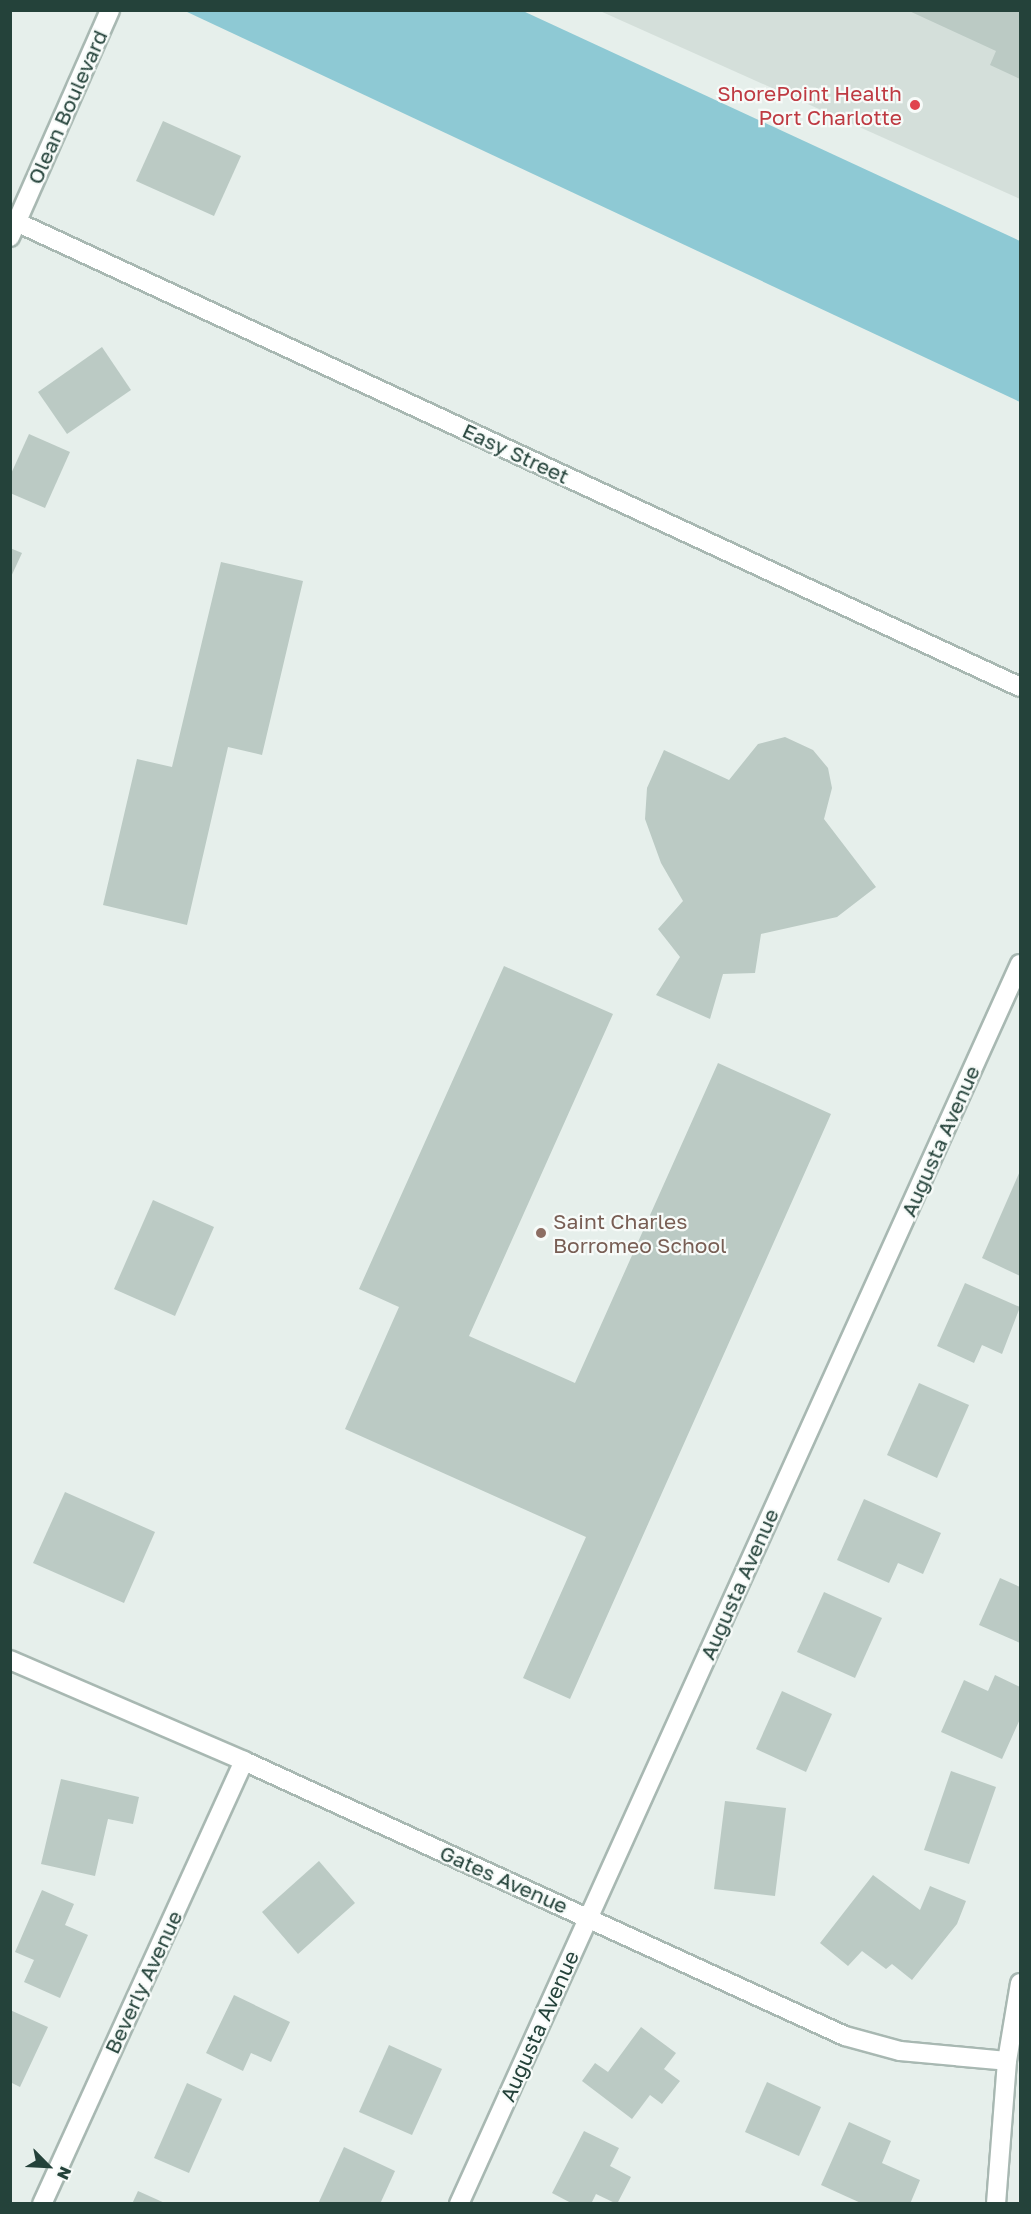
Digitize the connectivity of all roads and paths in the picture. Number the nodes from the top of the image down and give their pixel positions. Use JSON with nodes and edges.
{"nodes":[{"id":1,"x":110,"y":10,"type":"edge"},
{"id":2,"x":12,"y":226,"type":"edge"},
{"id":3,"x":1020,"y":687,"type":"edge"},
{"id":4,"x":1020,"y":964,"type":"edge"},
{"id":5,"x":10,"y":1660,"type":"edge"},
{"id":6,"x":244,"y":1761,"type":"junction"},
{"id":7,"x":588,"y":1917,"type":"junction"},
{"id":8,"x":1020,"y":1983,"type":"edge"},
{"id":9,"x":1006,"y":2061,"type":"junction"},
{"id":10,"x":42,"y":2204,"type":"edge"},
{"id":11,"x":459,"y":2204,"type":"edge"},
{"id":12,"x":996,"y":2204,"type":"edge"}],
"edges":[{"from":1,"to":2,"type":"street","name":"Olean Boulevard"},
{"from":2,"to":3,"type":"street","name":"Easy Street"},
{"from":4,"to":7,"type":"street","name":"Augusta Avenue"},
{"from":5,"to":6,"type":"street","name":"Gates Avenue"},
{"from":6,"to":7,"type":"street","name":"Gates Avenue"},
{"from":6,"to":10,"type":"street","name":"Beverly Avenue"},
{"from":7,"to":9,"type":"street","name":"Gates Avenue"},
{"from":7,"to":11,"type":"street","name":"Augusta Avenue"},
{"from":8,"to":9,"type":"street"},
{"from":9,"to":12,"type":"street"}]}
